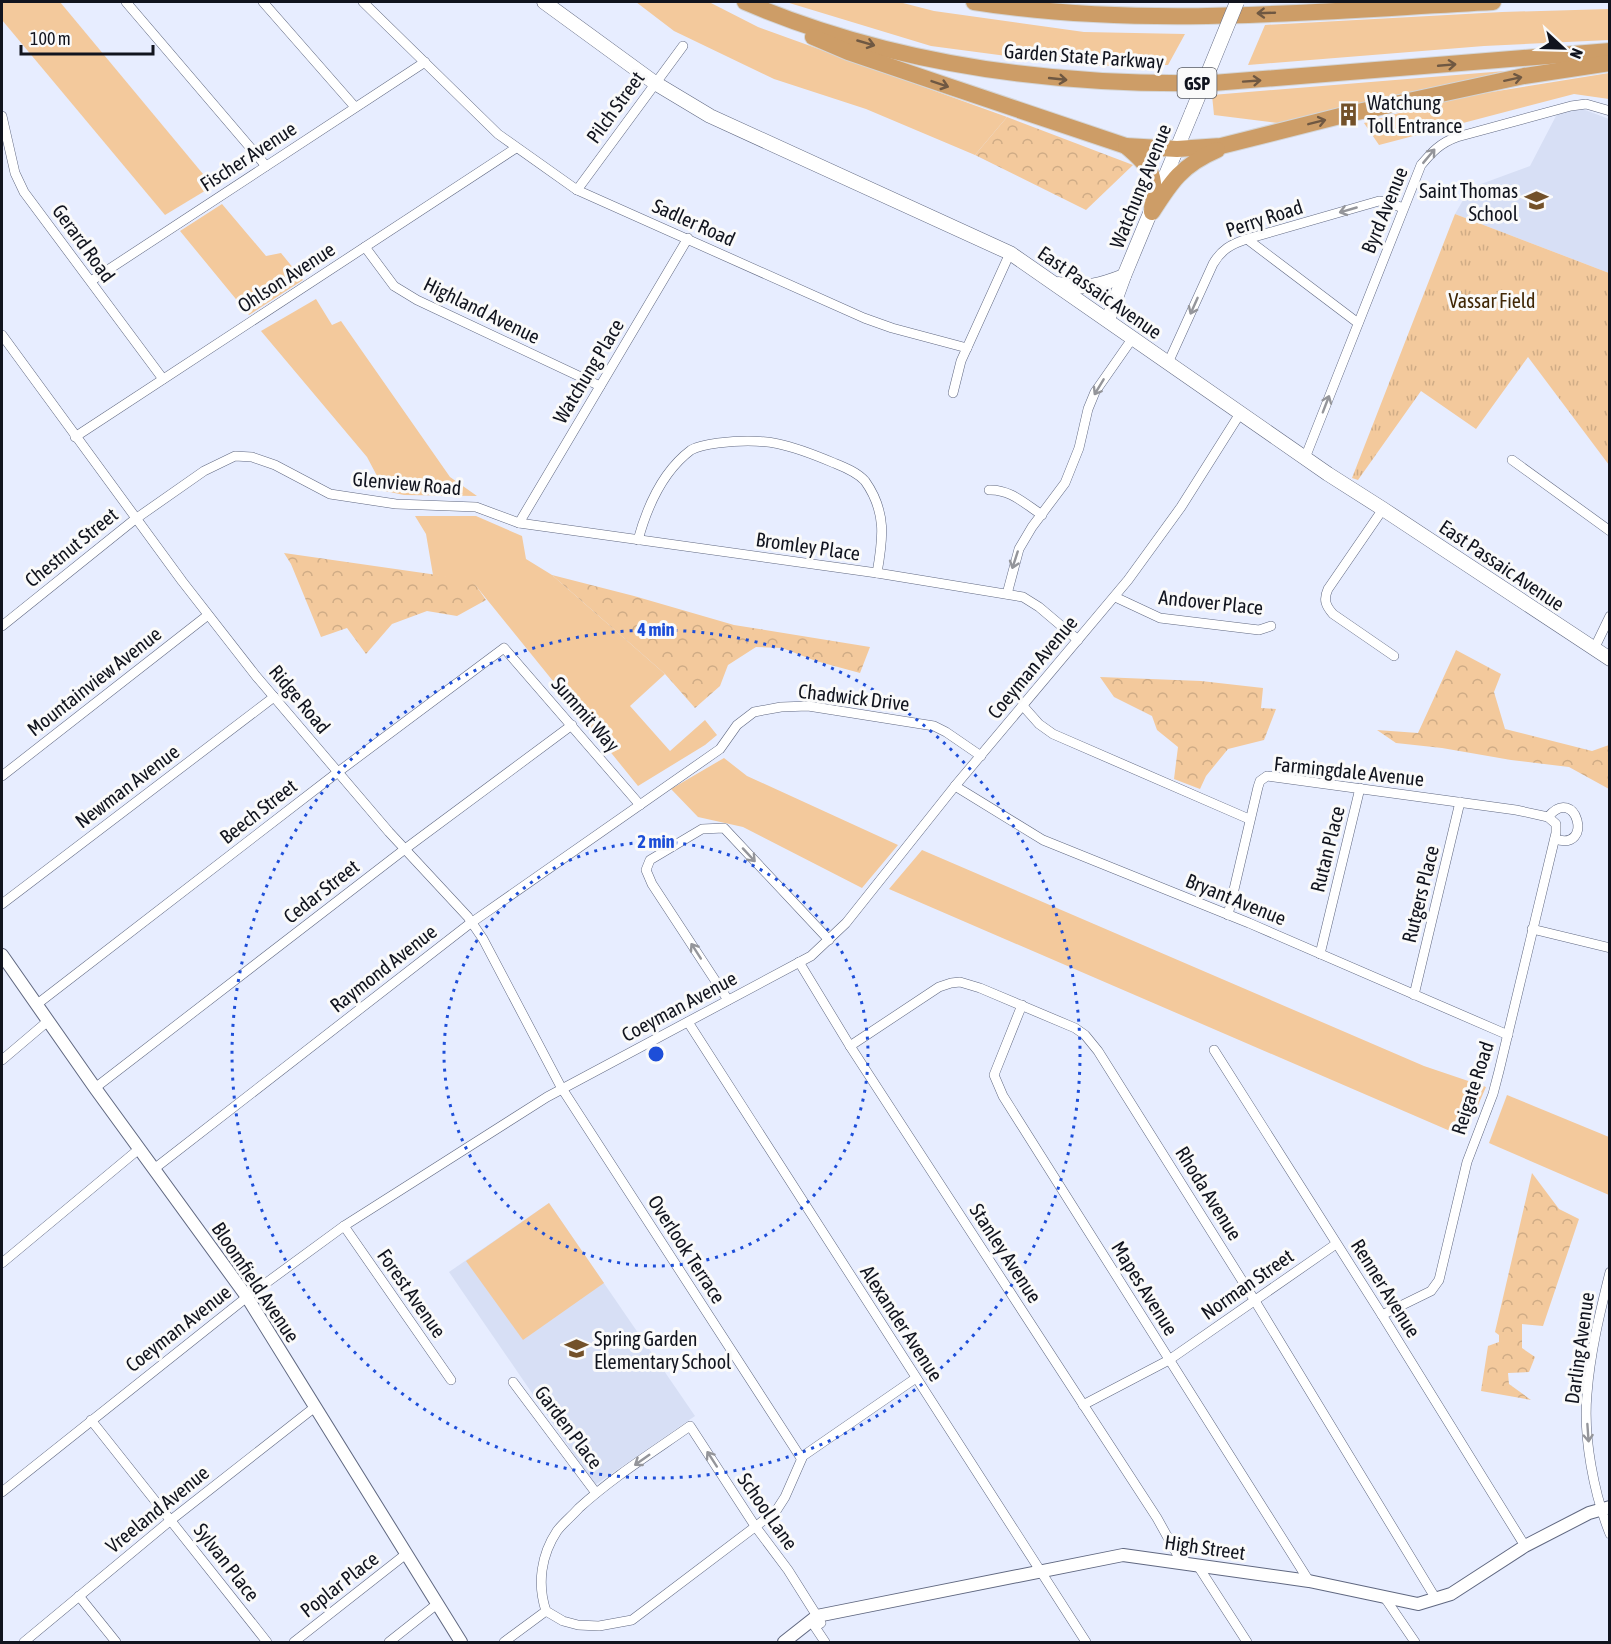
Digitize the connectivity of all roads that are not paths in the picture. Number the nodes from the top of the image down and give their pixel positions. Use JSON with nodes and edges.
{"nodes":[{"id":1,"x":126,"y":2,"type":"edge"},
{"id":2,"x":262,"y":2,"type":"edge"},
{"id":3,"x":363,"y":2,"type":"edge"},
{"id":4,"x":544,"y":2,"type":"edge"},
{"id":5,"x":745,"y":2,"type":"edge"},
{"id":6,"x":974,"y":2,"type":"edge"},
{"id":7,"x":1237,"y":2,"type":"edge"},
{"id":8,"x":1493,"y":2,"type":"edge"},
{"id":9,"x":790,"y":21,"type":"junction"},
{"id":10,"x":683,"y":46,"type":"dead end"},
{"id":11,"x":1610,"y":51,"type":"edge"},
{"id":12,"x":425,"y":62,"type":"junction"},
{"id":13,"x":1610,"y":63,"type":"edge"},
{"id":14,"x":655,"y":83,"type":"junction"},
{"id":15,"x":356,"y":107,"type":"junction"},
{"id":16,"x":1610,"y":111,"type":"edge"},
{"id":17,"x":2,"y":116,"type":"edge"},
{"id":18,"x":1234,"y":144,"type":"junction"},
{"id":19,"x":1126,"y":146,"type":"junction"},
{"id":20,"x":516,"y":148,"type":"junction"},
{"id":21,"x":1177,"y":148,"type":"junction"},
{"id":22,"x":266,"y":166,"type":"junction"},
{"id":23,"x":577,"y":190,"type":"junction"},
{"id":24,"x":1403,"y":208,"type":"junction"},
{"id":25,"x":1152,"y":212,"type":"junction"},
{"id":26,"x":688,"y":238,"type":"junction"},
{"id":27,"x":1247,"y":239,"type":"junction"},
{"id":28,"x":365,"y":247,"type":"junction"},
{"id":29,"x":1010,"y":253,"type":"junction"},
{"id":30,"x":1124,"y":276,"type":"junction"},
{"id":31,"x":1047,"y":278,"type":"junction"},
{"id":32,"x":90,"y":282,"type":"junction"},
{"id":33,"x":1108,"y":320,"type":"junction"},
{"id":34,"x":1358,"y":323,"type":"junction"},
{"id":35,"x":2,"y":335,"type":"edge"},
{"id":36,"x":1132,"y":339,"type":"junction"},
{"id":37,"x":967,"y":348,"type":"junction"},
{"id":38,"x":1168,"y":363,"type":"junction"},
{"id":39,"x":163,"y":379,"type":"junction"},
{"id":40,"x":600,"y":386,"type":"junction"},
{"id":41,"x":953,"y":393,"type":"dead end"},
{"id":42,"x":1241,"y":412,"type":"junction"},
{"id":43,"x":75,"y":436,"type":"junction"},
{"id":44,"x":1305,"y":458,"type":"junction"},
{"id":45,"x":1512,"y":460,"type":"dead end"},
{"id":46,"x":989,"y":490,"type":"dead end"},
{"id":47,"x":1383,"y":509,"type":"junction"},
{"id":48,"x":1042,"y":515,"type":"junction"},
{"id":49,"x":136,"y":519,"type":"junction"},
{"id":50,"x":519,"y":523,"type":"junction"},
{"id":51,"x":1610,"y":531,"type":"edge"},
{"id":52,"x":638,"y":540,"type":"junction"},
{"id":53,"x":877,"y":573,"type":"junction"},
{"id":54,"x":1007,"y":594,"type":"junction"},
{"id":55,"x":1114,"y":597,"type":"junction"},
{"id":56,"x":208,"y":615,"type":"junction"},
{"id":57,"x":1610,"y":616,"type":"edge"},
{"id":58,"x":1271,"y":626,"type":"dead end"},
{"id":59,"x":2,"y":627,"type":"edge"},
{"id":60,"x":1078,"y":640,"type":"junction"},
{"id":61,"x":504,"y":648,"type":"joint"},
{"id":62,"x":1594,"y":649,"type":"junction"},
{"id":63,"x":1394,"y":656,"type":"dead end"},
{"id":64,"x":1610,"y":659,"type":"edge"},
{"id":65,"x":274,"y":697,"type":"junction"},
{"id":66,"x":1023,"y":706,"type":"junction"},
{"id":67,"x":572,"y":725,"type":"junction"},
{"id":68,"x":981,"y":756,"type":"junction"},
{"id":69,"x":338,"y":772,"type":"junction"},
{"id":70,"x":2,"y":776,"type":"edge"},
{"id":71,"x":956,"y":786,"type":"junction"},
{"id":72,"x":1360,"y":788,"type":"junction"},
{"id":73,"x":1460,"y":802,"type":"junction"},
{"id":74,"x":640,"y":805,"type":"junction"},
{"id":75,"x":1548,"y":817,"type":"junction"},
{"id":76,"x":1249,"y":819,"type":"junction"},
{"id":77,"x":1555,"y":839,"type":"junction"},
{"id":78,"x":405,"y":849,"type":"junction"},
{"id":79,"x":2,"y":904,"type":"edge"},
{"id":80,"x":1228,"y":915,"type":"junction"},
{"id":81,"x":472,"y":922,"type":"junction"},
{"id":82,"x":1533,"y":929,"type":"junction"},
{"id":83,"x":828,"y":940,"type":"junction"},
{"id":84,"x":1610,"y":948,"type":"edge"},
{"id":85,"x":2,"y":954,"type":"edge"},
{"id":86,"x":1320,"y":954,"type":"junction"},
{"id":87,"x":799,"y":962,"type":"junction"},
{"id":88,"x":1414,"y":995,"type":"junction"},
{"id":89,"x":728,"y":1000,"type":"junction"},
{"id":90,"x":36,"y":1005,"type":"junction"},
{"id":91,"x":1022,"y":1005,"type":"junction"},
{"id":92,"x":48,"y":1021,"type":"junction"},
{"id":93,"x":688,"y":1022,"type":"junction"},
{"id":94,"x":1508,"y":1035,"type":"junction"},
{"id":95,"x":850,"y":1046,"type":"junction"},
{"id":96,"x":1214,"y":1050,"type":"dead end"},
{"id":97,"x":2,"y":1060,"type":"edge"},
{"id":98,"x":95,"y":1088,"type":"junction"},
{"id":99,"x":563,"y":1089,"type":"junction"},
{"id":100,"x":139,"y":1149,"type":"junction"},
{"id":101,"x":154,"y":1169,"type":"junction"},
{"id":102,"x":344,"y":1226,"type":"junction"},
{"id":103,"x":1336,"y":1244,"type":"junction"},
{"id":104,"x":2,"y":1263,"type":"edge"},
{"id":105,"x":1610,"y":1272,"type":"edge"},
{"id":106,"x":247,"y":1297,"type":"junction"},
{"id":107,"x":1255,"y":1301,"type":"junction"},
{"id":108,"x":1382,"y":1315,"type":"junction"},
{"id":109,"x":1169,"y":1360,"type":"junction"},
{"id":110,"x":916,"y":1378,"type":"junction"},
{"id":111,"x":451,"y":1380,"type":"dead end"},
{"id":112,"x":513,"y":1382,"type":"dead end"},
{"id":113,"x":1083,"y":1405,"type":"junction"},
{"id":114,"x":315,"y":1407,"type":"junction"},
{"id":115,"x":90,"y":1420,"type":"junction"},
{"id":116,"x":801,"y":1458,"type":"junction"},
{"id":117,"x":2,"y":1492,"type":"edge"},
{"id":118,"x":596,"y":1493,"type":"junction"},
{"id":119,"x":1604,"y":1508,"type":"edge"},
{"id":120,"x":171,"y":1520,"type":"junction"},
{"id":121,"x":755,"y":1526,"type":"junction"},
{"id":122,"x":1610,"y":1534,"type":"edge"},
{"id":123,"x":1525,"y":1546,"type":"junction"},
{"id":124,"x":406,"y":1554,"type":"junction"},
{"id":125,"x":1182,"y":1563,"type":"junction"},
{"id":126,"x":1198,"y":1566,"type":"junction"},
{"id":127,"x":1040,"y":1571,"type":"junction"},
{"id":128,"x":1309,"y":1581,"type":"junction"},
{"id":129,"x":79,"y":1596,"type":"junction"},
{"id":130,"x":1385,"y":1599,"type":"junction"},
{"id":131,"x":1436,"y":1599,"type":"junction"},
{"id":132,"x":437,"y":1604,"type":"junction"},
{"id":133,"x":546,"y":1611,"type":"junction"},
{"id":134,"x":817,"y":1616,"type":"junction"},
{"id":135,"x":24,"y":1642,"type":"edge"},
{"id":136,"x":116,"y":1642,"type":"edge"},
{"id":137,"x":267,"y":1642,"type":"edge"},
{"id":138,"x":294,"y":1642,"type":"edge"},
{"id":139,"x":389,"y":1642,"type":"edge"},
{"id":140,"x":461,"y":1642,"type":"edge"},
{"id":141,"x":504,"y":1642,"type":"edge"},
{"id":142,"x":783,"y":1642,"type":"edge"},
{"id":143,"x":825,"y":1642,"type":"edge"},
{"id":144,"x":1086,"y":1642,"type":"edge"},
{"id":145,"x":1247,"y":1642,"type":"edge"},
{"id":146,"x":1415,"y":1642,"type":"edge"}],
"edges":[{"from":1,"to":22,"type":"street"},
{"from":2,"to":15,"type":"street"},
{"from":3,"to":12,"type":"street","name":"Sadler Road"},
{"from":4,"to":14,"type":"main road","name":"East Passaic Avenue"},
{"from":5,"to":9,"type":"highway","name":"Garden State Parkway","number":"GSP"},
{"from":8,"to":6,"type":"highway","name":"Garden State Parkway","one_way":true},
{"from":7,"to":21,"type":"main road","name":"Watchung Avenue","bridge":true},
{"from":9,"to":11,"type":"highway","name":"Garden State Parkway","number":"GSP","one_way":true},
{"from":9,"to":19,"type":"highway","one_way":true},
{"from":10,"to":14,"type":"street","name":"Pilch Street"},
{"from":12,"to":15,"type":"street","name":"Fischer Avenue"},
{"from":12,"to":20,"type":"street","name":"Sadler Road"},
{"from":18,"to":13,"type":"highway","one_way":true},
{"from":14,"to":23,"type":"street","name":"Pilch Street"},
{"from":14,"to":29,"type":"main road","name":"East Passaic Avenue"},
{"from":15,"to":22,"type":"street","name":"Fischer Avenue"},
{"from":24,"to":16,"type":"street","name":"Byrd Avenue","one_way":true},
{"from":17,"to":32,"type":"street","name":"Gerard Road"},
{"from":18,"to":21,"type":"highway"},
{"from":18,"to":25,"type":"highway"},
{"from":19,"to":21,"type":"highway"},
{"from":19,"to":25,"type":"highway"},
{"from":20,"to":23,"type":"street","name":"Sadler Road"},
{"from":20,"to":28,"type":"street","name":"Ohlson Avenue"},
{"from":21,"to":25,"type":"main road","name":"Watchung Avenue"},
{"from":22,"to":32,"type":"street","name":"Fischer Avenue"},
{"from":23,"to":26,"type":"street","name":"Sadler Road"},
{"from":24,"to":27,"type":"street","name":"Perry Road","one_way":true},
{"from":24,"to":34,"type":"street","name":"Byrd Avenue"},
{"from":25,"to":30,"type":"main road","name":"Watchung Avenue"},
{"from":26,"to":37,"type":"street","name":"Sadler Road"},
{"from":26,"to":40,"type":"street","name":"Watchung Place"},
{"from":27,"to":34,"type":"street"},
{"from":27,"to":38,"type":"street","name":"Perry Road","one_way":true},
{"from":28,"to":39,"type":"street","name":"Ohlson Avenue"},
{"from":28,"to":40,"type":"street","name":"Highland Avenue"},
{"from":29,"to":31,"type":"main road","name":"East Passaic Avenue"},
{"from":29,"to":37,"type":"street"},
{"from":30,"to":31,"type":"main road"},
{"from":30,"to":33,"type":"main road","name":"Watchung Avenue"},
{"from":31,"to":33,"type":"main road","name":"East Passaic Avenue"},
{"from":32,"to":39,"type":"street","name":"Gerard Road"},
{"from":33,"to":36,"type":"main road","name":"East Passaic Avenue"},
{"from":44,"to":34,"type":"street","name":"Byrd Avenue","one_way":true},
{"from":35,"to":43,"type":"street","name":"Ridge Road"},
{"from":36,"to":38,"type":"main road","name":"East Passaic Avenue"},
{"from":36,"to":48,"type":"street","one_way":true},
{"from":37,"to":41,"type":"street"},
{"from":38,"to":42,"type":"main road","name":"East Passaic Avenue"},
{"from":39,"to":43,"type":"street","name":"Ohlson Avenue"},
{"from":40,"to":50,"type":"street","name":"Watchung Place"},
{"from":42,"to":44,"type":"main road","name":"East Passaic Avenue"},
{"from":42,"to":55,"type":"street","name":"Coeyman Avenue"},
{"from":43,"to":49,"type":"street","name":"Ridge Road"},
{"from":44,"to":47,"type":"main road","name":"East Passaic Avenue"},
{"from":45,"to":51,"type":"street"},
{"from":46,"to":48,"type":"street"},
{"from":47,"to":62,"type":"main road","name":"East Passaic Avenue"},
{"from":47,"to":63,"type":"street"},
{"from":48,"to":54,"type":"street","one_way":true},
{"from":49,"to":50,"type":"street","name":"Glenview Road"},
{"from":49,"to":56,"type":"street","name":"Ridge Road"},
{"from":49,"to":59,"type":"street","name":"Chestnut Street"},
{"from":50,"to":52,"type":"street","name":"Bromley Place"},
{"from":52,"to":53,"type":"street","name":"Bromley Place"},
{"from":52,"to":53,"type":"street"},
{"from":53,"to":54,"type":"street","name":"Bromley Place"},
{"from":54,"to":60,"type":"street","name":"Bromley Place"},
{"from":55,"to":58,"type":"street","name":"Andover Place"},
{"from":55,"to":60,"type":"street","name":"Coeyman Avenue"},
{"from":56,"to":65,"type":"street","name":"Ridge Road"},
{"from":56,"to":70,"type":"street","name":"Mountainview Avenue"},
{"from":57,"to":62,"type":"street"},
{"from":60,"to":66,"type":"street","name":"Coeyman Avenue"},
{"from":61,"to":67,"type":"street","name":"Summit Way"},
{"from":61,"to":69,"type":"street","name":"Beech Street"},
{"from":62,"to":64,"type":"main road","name":"East Passaic Avenue"},
{"from":65,"to":69,"type":"street","name":"Ridge Road"},
{"from":65,"to":79,"type":"street","name":"Newman Avenue"},
{"from":66,"to":68,"type":"street","name":"Coeyman Avenue"},
{"from":66,"to":76,"type":"street"},
{"from":67,"to":74,"type":"street","name":"Summit Way"},
{"from":67,"to":78,"type":"street","name":"Cedar Street"},
{"from":68,"to":71,"type":"street","name":"Coeyman Avenue"},
{"from":68,"to":74,"type":"street","name":"Chadwick Drive"},
{"from":69,"to":78,"type":"street","name":"Ridge Road"},
{"from":69,"to":90,"type":"street","name":"Beech Street"},
{"from":71,"to":80,"type":"street","name":"Bryant Avenue"},
{"from":71,"to":83,"type":"street","name":"Coeyman Avenue"},
{"from":72,"to":73,"type":"street","name":"Farmingdale Avenue"},
{"from":72,"to":76,"type":"street","name":"Farmingdale Avenue"},
{"from":72,"to":86,"type":"street","name":"Rutan Place"},
{"from":73,"to":75,"type":"street","name":"Farmingdale Avenue"},
{"from":73,"to":88,"type":"street","name":"Rutgers Place"},
{"from":74,"to":81,"type":"street","name":"Raymond Avenue"},
{"from":75,"to":77,"type":"street"},
{"from":75,"to":77,"type":"street"},
{"from":76,"to":80,"type":"street","name":"Farmingdale Avenue"},
{"from":77,"to":82,"type":"street","name":"Reigate Road"},
{"from":78,"to":81,"type":"street","name":"Ridge Road"},
{"from":78,"to":98,"type":"street","name":"Cedar Street"},
{"from":80,"to":86,"type":"street","name":"Bryant Avenue"},
{"from":81,"to":99,"type":"street","name":"Ridge Road"},
{"from":81,"to":101,"type":"street","name":"Raymond Avenue"},
{"from":82,"to":84,"type":"street"},
{"from":82,"to":94,"type":"street","name":"Reigate Road"},
{"from":83,"to":87,"type":"street","name":"Coeyman Avenue"},
{"from":89,"to":83,"type":"street","one_way":true},
{"from":85,"to":90,"type":"street","name":"Bloomfield Avenue"},
{"from":86,"to":88,"type":"street","name":"Bryant Avenue"},
{"from":87,"to":89,"type":"street","name":"Coeyman Avenue"},
{"from":87,"to":95,"type":"street","name":"Stanley Avenue"},
{"from":88,"to":94,"type":"street","name":"Bryant Avenue"},
{"from":89,"to":93,"type":"street","name":"Coeyman Avenue"},
{"from":90,"to":92,"type":"street","name":"Bloomfield Avenue"},
{"from":91,"to":95,"type":"street","name":"Rhoda Avenue"},
{"from":91,"to":107,"type":"street","name":"Rhoda Avenue"},
{"from":91,"to":109,"type":"street","name":"Mapes Avenue"},
{"from":92,"to":97,"type":"street"},
{"from":92,"to":98,"type":"street","name":"Bloomfield Avenue"},
{"from":93,"to":99,"type":"street","name":"Coeyman Avenue"},
{"from":93,"to":110,"type":"street","name":"Alexander Avenue"},
{"from":94,"to":108,"type":"street","name":"Reigate Road"},
{"from":95,"to":113,"type":"street","name":"Stanley Avenue"},
{"from":96,"to":103,"type":"street","name":"Renner Avenue"},
{"from":98,"to":100,"type":"street","name":"Bloomfield Avenue"},
{"from":99,"to":102,"type":"street","name":"Coeyman Avenue"},
{"from":99,"to":116,"type":"street","name":"Overlook Terrace"},
{"from":100,"to":101,"type":"street","name":"Bloomfield Avenue"},
{"from":100,"to":104,"type":"street"},
{"from":101,"to":106,"type":"street","name":"Bloomfield Avenue"},
{"from":102,"to":106,"type":"street","name":"Coeyman Avenue"},
{"from":102,"to":111,"type":"street","name":"Forest Avenue"},
{"from":103,"to":107,"type":"street","name":"Norman Street"},
{"from":103,"to":108,"type":"street","name":"Renner Avenue"},
{"from":105,"to":119,"type":"street","name":"Darling Avenue","one_way":true},
{"from":106,"to":114,"type":"street","name":"Bloomfield Avenue"},
{"from":106,"to":115,"type":"street","name":"Coeyman Avenue"},
{"from":107,"to":109,"type":"street","name":"Norman Street"},
{"from":107,"to":131,"type":"street","name":"Rhoda Avenue"},
{"from":108,"to":123,"type":"street","name":"Renner Avenue"},
{"from":109,"to":113,"type":"street","name":"Norman Street"},
{"from":109,"to":128,"type":"street","name":"Mapes Avenue"},
{"from":110,"to":116,"type":"street"},
{"from":110,"to":127,"type":"street","name":"Alexander Avenue"},
{"from":112,"to":118,"type":"street","name":"Garden Place"},
{"from":113,"to":125,"type":"street","name":"Stanley Avenue"},
{"from":114,"to":120,"type":"street","name":"Vreeland Avenue"},
{"from":114,"to":124,"type":"street","name":"Bloomfield Avenue"},
{"from":115,"to":117,"type":"street","name":"Coeyman Avenue"},
{"from":115,"to":120,"type":"street","name":"Sylvan Place"},
{"from":116,"to":121,"type":"street"},
{"from":121,"to":118,"type":"street","name":"School Lane","one_way":true},
{"from":118,"to":133,"type":"street"},
{"from":119,"to":122,"type":"street","name":"Darling Avenue"},
{"from":119,"to":123,"type":"street","name":"High Street"},
{"from":120,"to":129,"type":"street","name":"Vreeland Avenue"},
{"from":120,"to":137,"type":"street","name":"Sylvan Place"},
{"from":121,"to":133,"type":"street"},
{"from":121,"to":134,"type":"street","name":"School Lane"},
{"from":123,"to":131,"type":"street","name":"High Street"},
{"from":124,"to":132,"type":"street","name":"Bloomfield Avenue"},
{"from":124,"to":138,"type":"street","name":"Poplar Place"},
{"from":125,"to":126,"type":"street","name":"High Street"},
{"from":125,"to":127,"type":"street","name":"High Street"},
{"from":126,"to":128,"type":"street","name":"High Street"},
{"from":126,"to":145,"type":"street"},
{"from":127,"to":134,"type":"street","name":"High Street"},
{"from":127,"to":144,"type":"street","name":"Alexander Avenue"},
{"from":128,"to":130,"type":"street","name":"High Street"},
{"from":129,"to":135,"type":"street","name":"Vreeland Avenue"},
{"from":129,"to":136,"type":"street"},
{"from":130,"to":131,"type":"street","name":"High Street"},
{"from":130,"to":146,"type":"street"},
{"from":132,"to":139,"type":"street"},
{"from":132,"to":140,"type":"street","name":"Bloomfield Avenue"},
{"from":133,"to":141,"type":"street"},
{"from":134,"to":142,"type":"street","name":"High Street"},
{"from":134,"to":143,"type":"street","name":"School Lane"}]}
